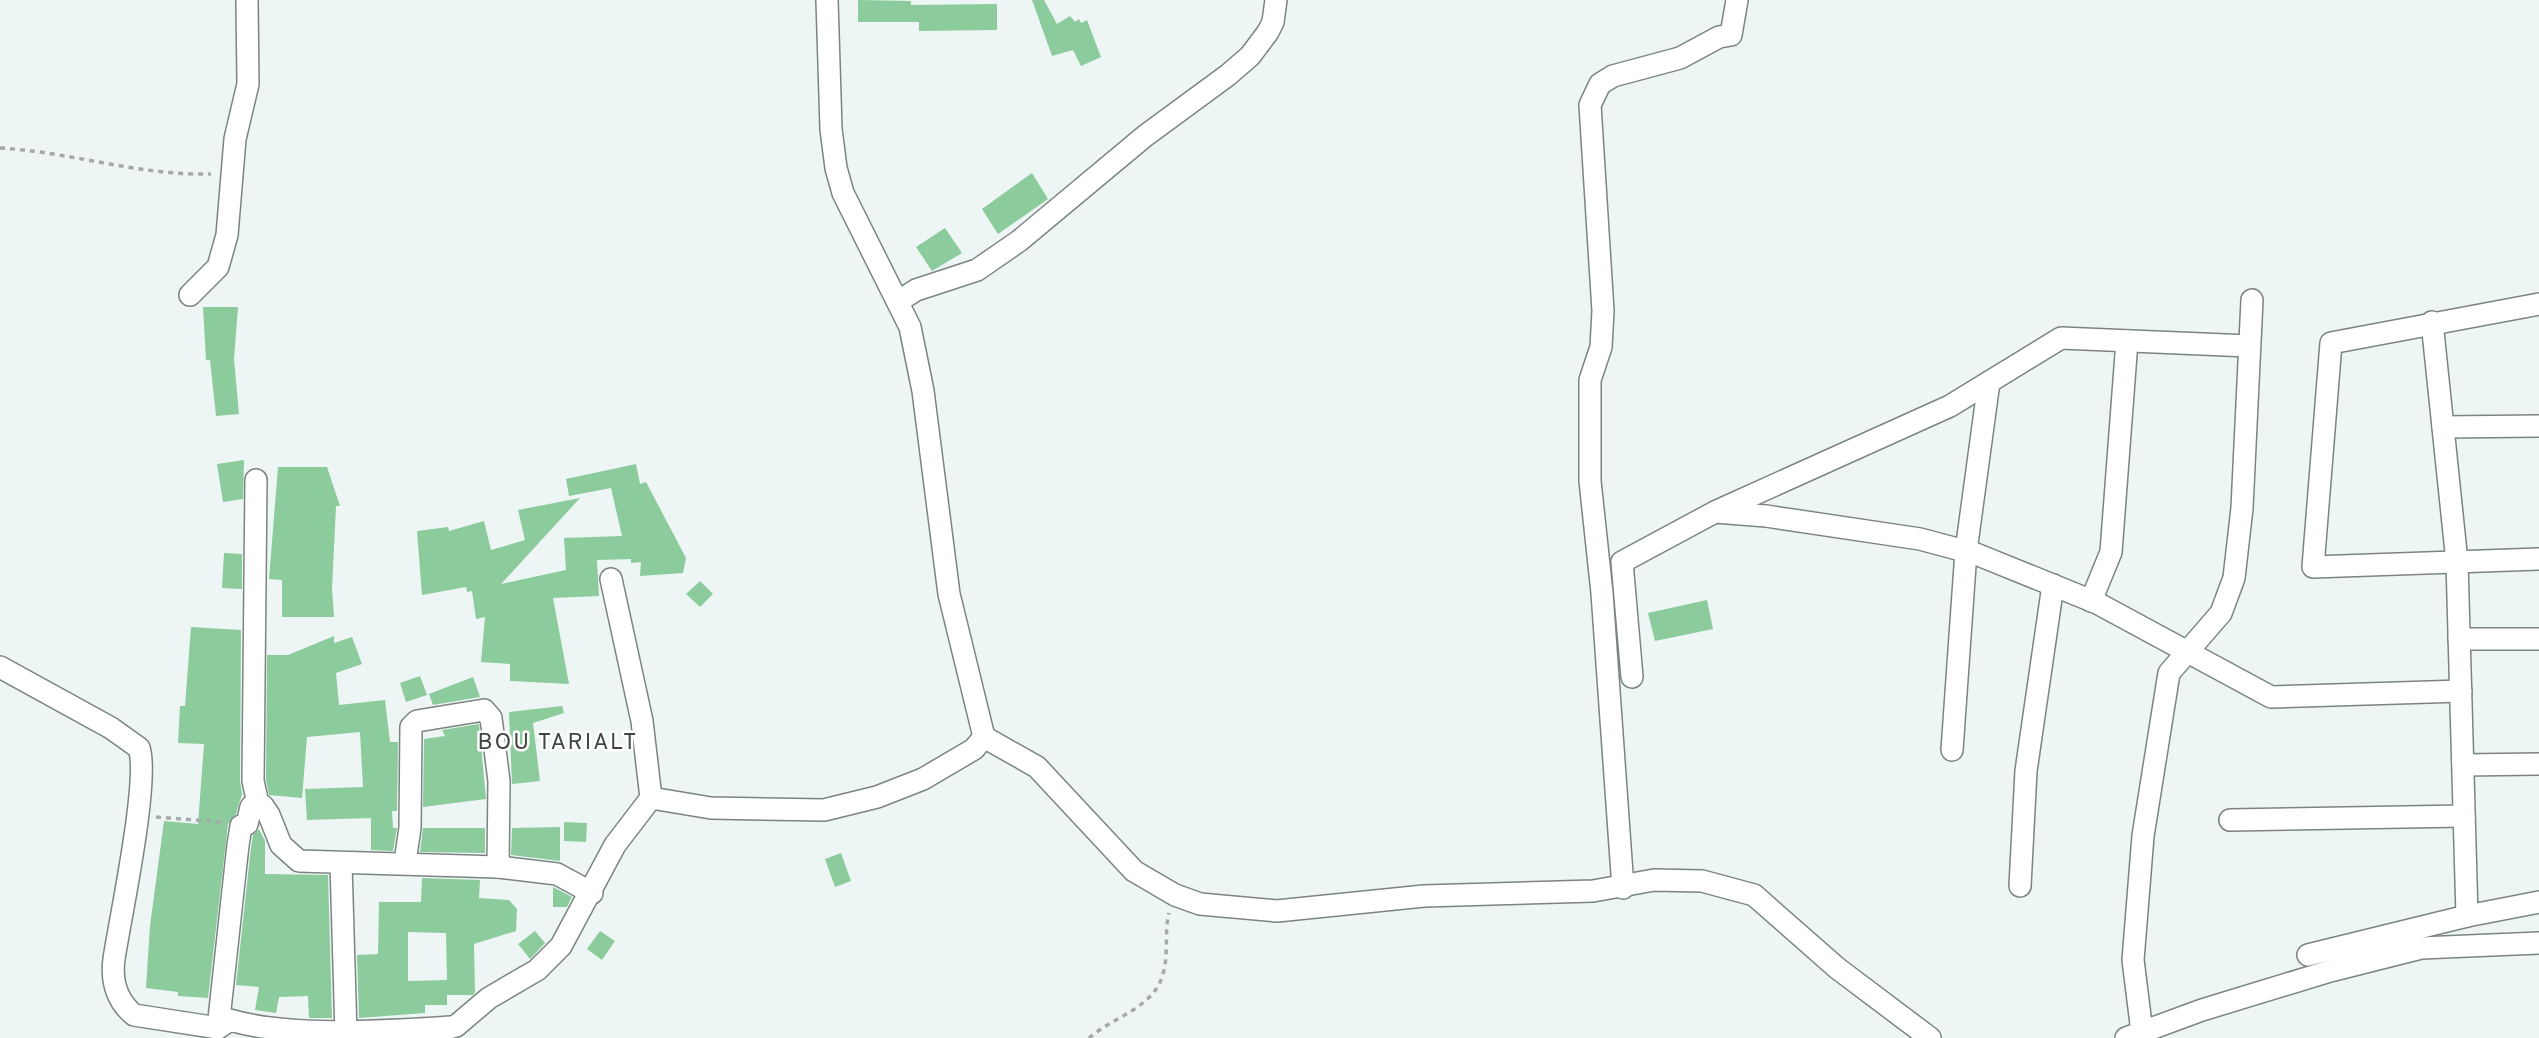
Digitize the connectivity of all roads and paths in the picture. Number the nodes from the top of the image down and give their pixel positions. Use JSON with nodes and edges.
{"nodes":[{"id":1,"x":247,"y":0,"type":"edge"},
{"id":2,"x":827,"y":0,"type":"edge"},
{"id":3,"x":1276,"y":0,"type":"edge"},
{"id":4,"x":1737,"y":0,"type":"edge"},
{"id":5,"x":0,"y":148,"type":"edge"},
{"id":6,"x":231,"y":174,"type":"junction"},
{"id":7,"x":190,"y":295,"type":"dead end"},
{"id":8,"x":2252,"y":300,"type":"dead end"},
{"id":9,"x":899,"y":301,"type":"junction"},
{"id":10,"x":2539,"y":304,"type":"edge"},
{"id":11,"x":2432,"y":322,"type":"junction"},
{"id":12,"x":2127,"y":341,"type":"junction"},
{"id":13,"x":2249,"y":346,"type":"junction"},
{"id":14,"x":1989,"y":382,"type":"junction"},
{"id":15,"x":2539,"y":426,"type":"edge"},
{"id":16,"x":2443,"y":427,"type":"junction"},
{"id":17,"x":256,"y":480,"type":"dead end"},
{"id":18,"x":1715,"y":512,"type":"junction"},
{"id":19,"x":1966,"y":551,"type":"junction"},
{"id":20,"x":2539,"y":559,"type":"edge"},
{"id":21,"x":2457,"y":562,"type":"junction"},
{"id":22,"x":611,"y":579,"type":"dead end"},
{"id":23,"x":2053,"y":585,"type":"junction"},
{"id":24,"x":2091,"y":601,"type":"junction"},
{"id":25,"x":2459,"y":639,"type":"junction"},
{"id":26,"x":2539,"y":639,"type":"edge"},
{"id":27,"x":2186,"y":651,"type":"junction"},
{"id":28,"x":0,"y":667,"type":"edge"},
{"id":29,"x":1632,"y":677,"type":"dead end"},
{"id":30,"x":2461,"y":691,"type":"junction"},
{"id":31,"x":984,"y":737,"type":"junction"},
{"id":32,"x":1952,"y":750,"type":"dead end"},
{"id":33,"x":2539,"y":764,"type":"edge"},
{"id":34,"x":2463,"y":765,"type":"junction"},
{"id":35,"x":651,"y":798,"type":"junction"},
{"id":36,"x":136,"y":816,"type":"junction"},
{"id":37,"x":253,"y":816,"type":"junction"},
{"id":38,"x":2464,"y":816,"type":"junction"},
{"id":39,"x":2230,"y":820,"type":"dead end"},
{"id":40,"x":405,"y":862,"type":"junction"},
{"id":41,"x":341,"y":864,"type":"junction"},
{"id":42,"x":498,"y":867,"type":"junction"},
{"id":43,"x":2020,"y":886,"type":"dead end"},
{"id":44,"x":1623,"y":888,"type":"junction"},
{"id":45,"x":592,"y":893,"type":"junction"},
{"id":46,"x":1175,"y":895,"type":"junction"},
{"id":47,"x":2539,"y":902,"type":"edge"},
{"id":48,"x":2467,"y":916,"type":"junction"},
{"id":49,"x":2539,"y":943,"type":"edge"},
{"id":50,"x":2308,"y":955,"type":"dead end"},
{"id":51,"x":456,"y":1026,"type":"junction"},
{"id":52,"x":218,"y":1028,"type":"junction"},
{"id":53,"x":346,"y":1034,"type":"junction"},
{"id":54,"x":2134,"y":1035,"type":"edge"},
{"id":55,"x":434,"y":1038,"type":"edge"},
{"id":56,"x":1089,"y":1038,"type":"edge"},
{"id":57,"x":1930,"y":1038,"type":"edge"}],
"edges":[{"from":1,"to":6,"type":"street"},
{"from":2,"to":9,"type":"street"},
{"from":3,"to":9,"type":"street"},
{"from":4,"to":44,"type":"street"},
{"from":5,"to":6,"type":"path"},
{"from":6,"to":7,"type":"street"},
{"from":8,"to":13,"type":"street"},
{"from":9,"to":31,"type":"street"},
{"from":10,"to":11,"type":"street"},
{"from":11,"to":16,"type":"street"},
{"from":11,"to":21,"type":"street"},
{"from":12,"to":13,"type":"street"},
{"from":12,"to":14,"type":"street"},
{"from":12,"to":24,"type":"street"},
{"from":13,"to":27,"type":"street"},
{"from":14,"to":18,"type":"street"},
{"from":14,"to":19,"type":"street"},
{"from":15,"to":16,"type":"street"},
{"from":16,"to":21,"type":"street"},
{"from":17,"to":37,"type":"street"},
{"from":18,"to":19,"type":"street"},
{"from":18,"to":29,"type":"street"},
{"from":19,"to":23,"type":"street"},
{"from":19,"to":32,"type":"street"},
{"from":20,"to":21,"type":"street"},
{"from":21,"to":25,"type":"street"},
{"from":22,"to":35,"type":"street"},
{"from":23,"to":24,"type":"street"},
{"from":23,"to":43,"type":"street"},
{"from":24,"to":27,"type":"street"},
{"from":25,"to":26,"type":"street"},
{"from":25,"to":30,"type":"street"},
{"from":27,"to":30,"type":"street"},
{"from":27,"to":54,"type":"street"},
{"from":28,"to":36,"type":"street"},
{"from":30,"to":34,"type":"street"},
{"from":31,"to":35,"type":"street"},
{"from":31,"to":46,"type":"street"},
{"from":33,"to":34,"type":"street"},
{"from":34,"to":38,"type":"street"},
{"from":35,"to":45,"type":"street"},
{"from":36,"to":37,"type":"path"},
{"from":36,"to":52,"type":"street"},
{"from":37,"to":41,"type":"street"},
{"from":37,"to":52,"type":"street"},
{"from":38,"to":39,"type":"street"},
{"from":38,"to":48,"type":"street"},
{"from":40,"to":41,"type":"street"},
{"from":40,"to":42,"type":"street"},
{"from":40,"to":42,"type":"street"},
{"from":41,"to":53,"type":"street"},
{"from":42,"to":45,"type":"street"},
{"from":44,"to":46,"type":"street"},
{"from":44,"to":57,"type":"street"},
{"from":45,"to":51,"type":"street"},
{"from":46,"to":56,"type":"path"},
{"from":47,"to":48,"type":"street"},
{"from":48,"to":50,"type":"street"},
{"from":49,"to":54,"type":"street"},
{"from":51,"to":53,"type":"street"},
{"from":51,"to":55,"type":"street"},
{"from":52,"to":53,"type":"street"}]}
